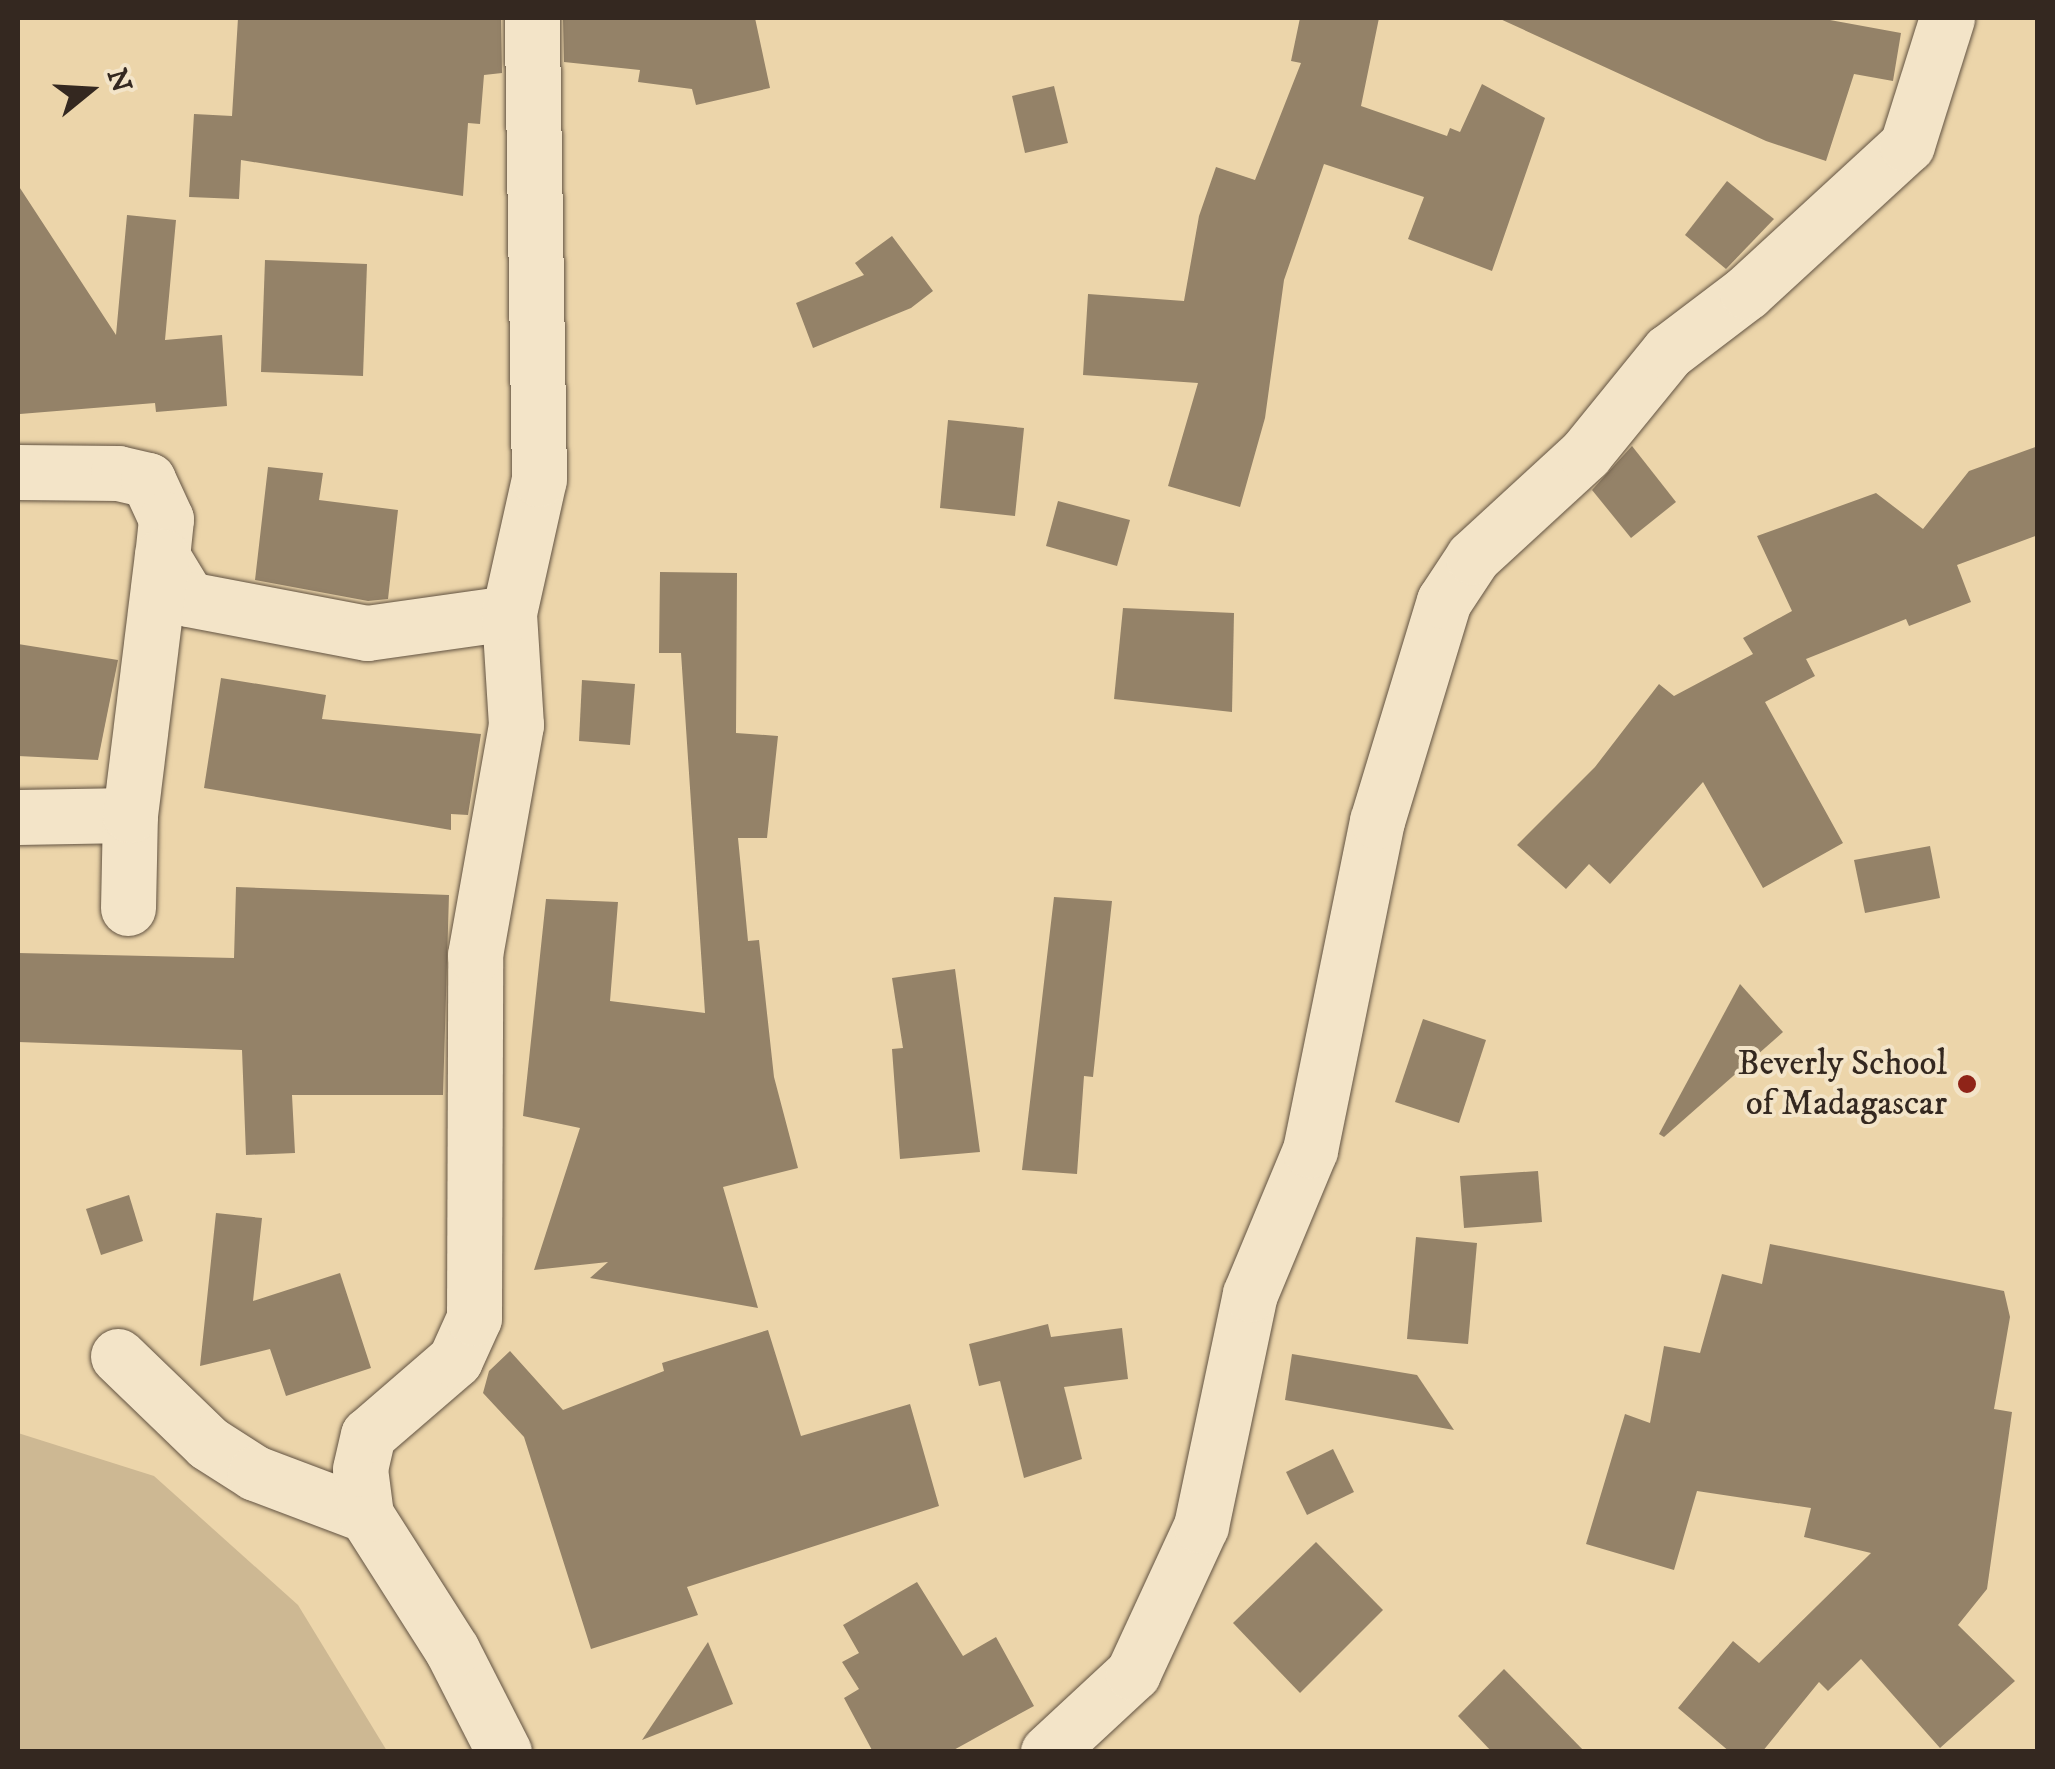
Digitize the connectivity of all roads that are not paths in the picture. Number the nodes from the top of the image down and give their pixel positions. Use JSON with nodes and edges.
{"nodes":[{"id":1,"x":532,"y":18,"type":"edge"},
{"id":2,"x":1947,"y":18,"type":"edge"},
{"id":3,"x":18,"y":472,"type":"edge"},
{"id":4,"x":162,"y":556,"type":"junction"},
{"id":5,"x":509,"y":613,"type":"junction"},
{"id":6,"x":130,"y":815,"type":"junction"},
{"id":7,"x":18,"y":817,"type":"edge"},
{"id":8,"x":128,"y":908,"type":"dead end"},
{"id":9,"x":118,"y":1356,"type":"dead end"},
{"id":10,"x":366,"y":1516,"type":"junction"},
{"id":11,"x":504,"y":1752,"type":"edge"},
{"id":12,"x":1048,"y":1752,"type":"edge"}],
"edges":[{"from":1,"to":5,"type":"street"},
{"from":2,"to":12,"type":"street"},
{"from":3,"to":4,"type":"street"},
{"from":4,"to":5,"type":"street"},
{"from":4,"to":6,"type":"street"},
{"from":5,"to":10,"type":"street"},
{"from":6,"to":7,"type":"street"},
{"from":6,"to":8,"type":"street"},
{"from":9,"to":10,"type":"street"},
{"from":10,"to":11,"type":"street"}]}
